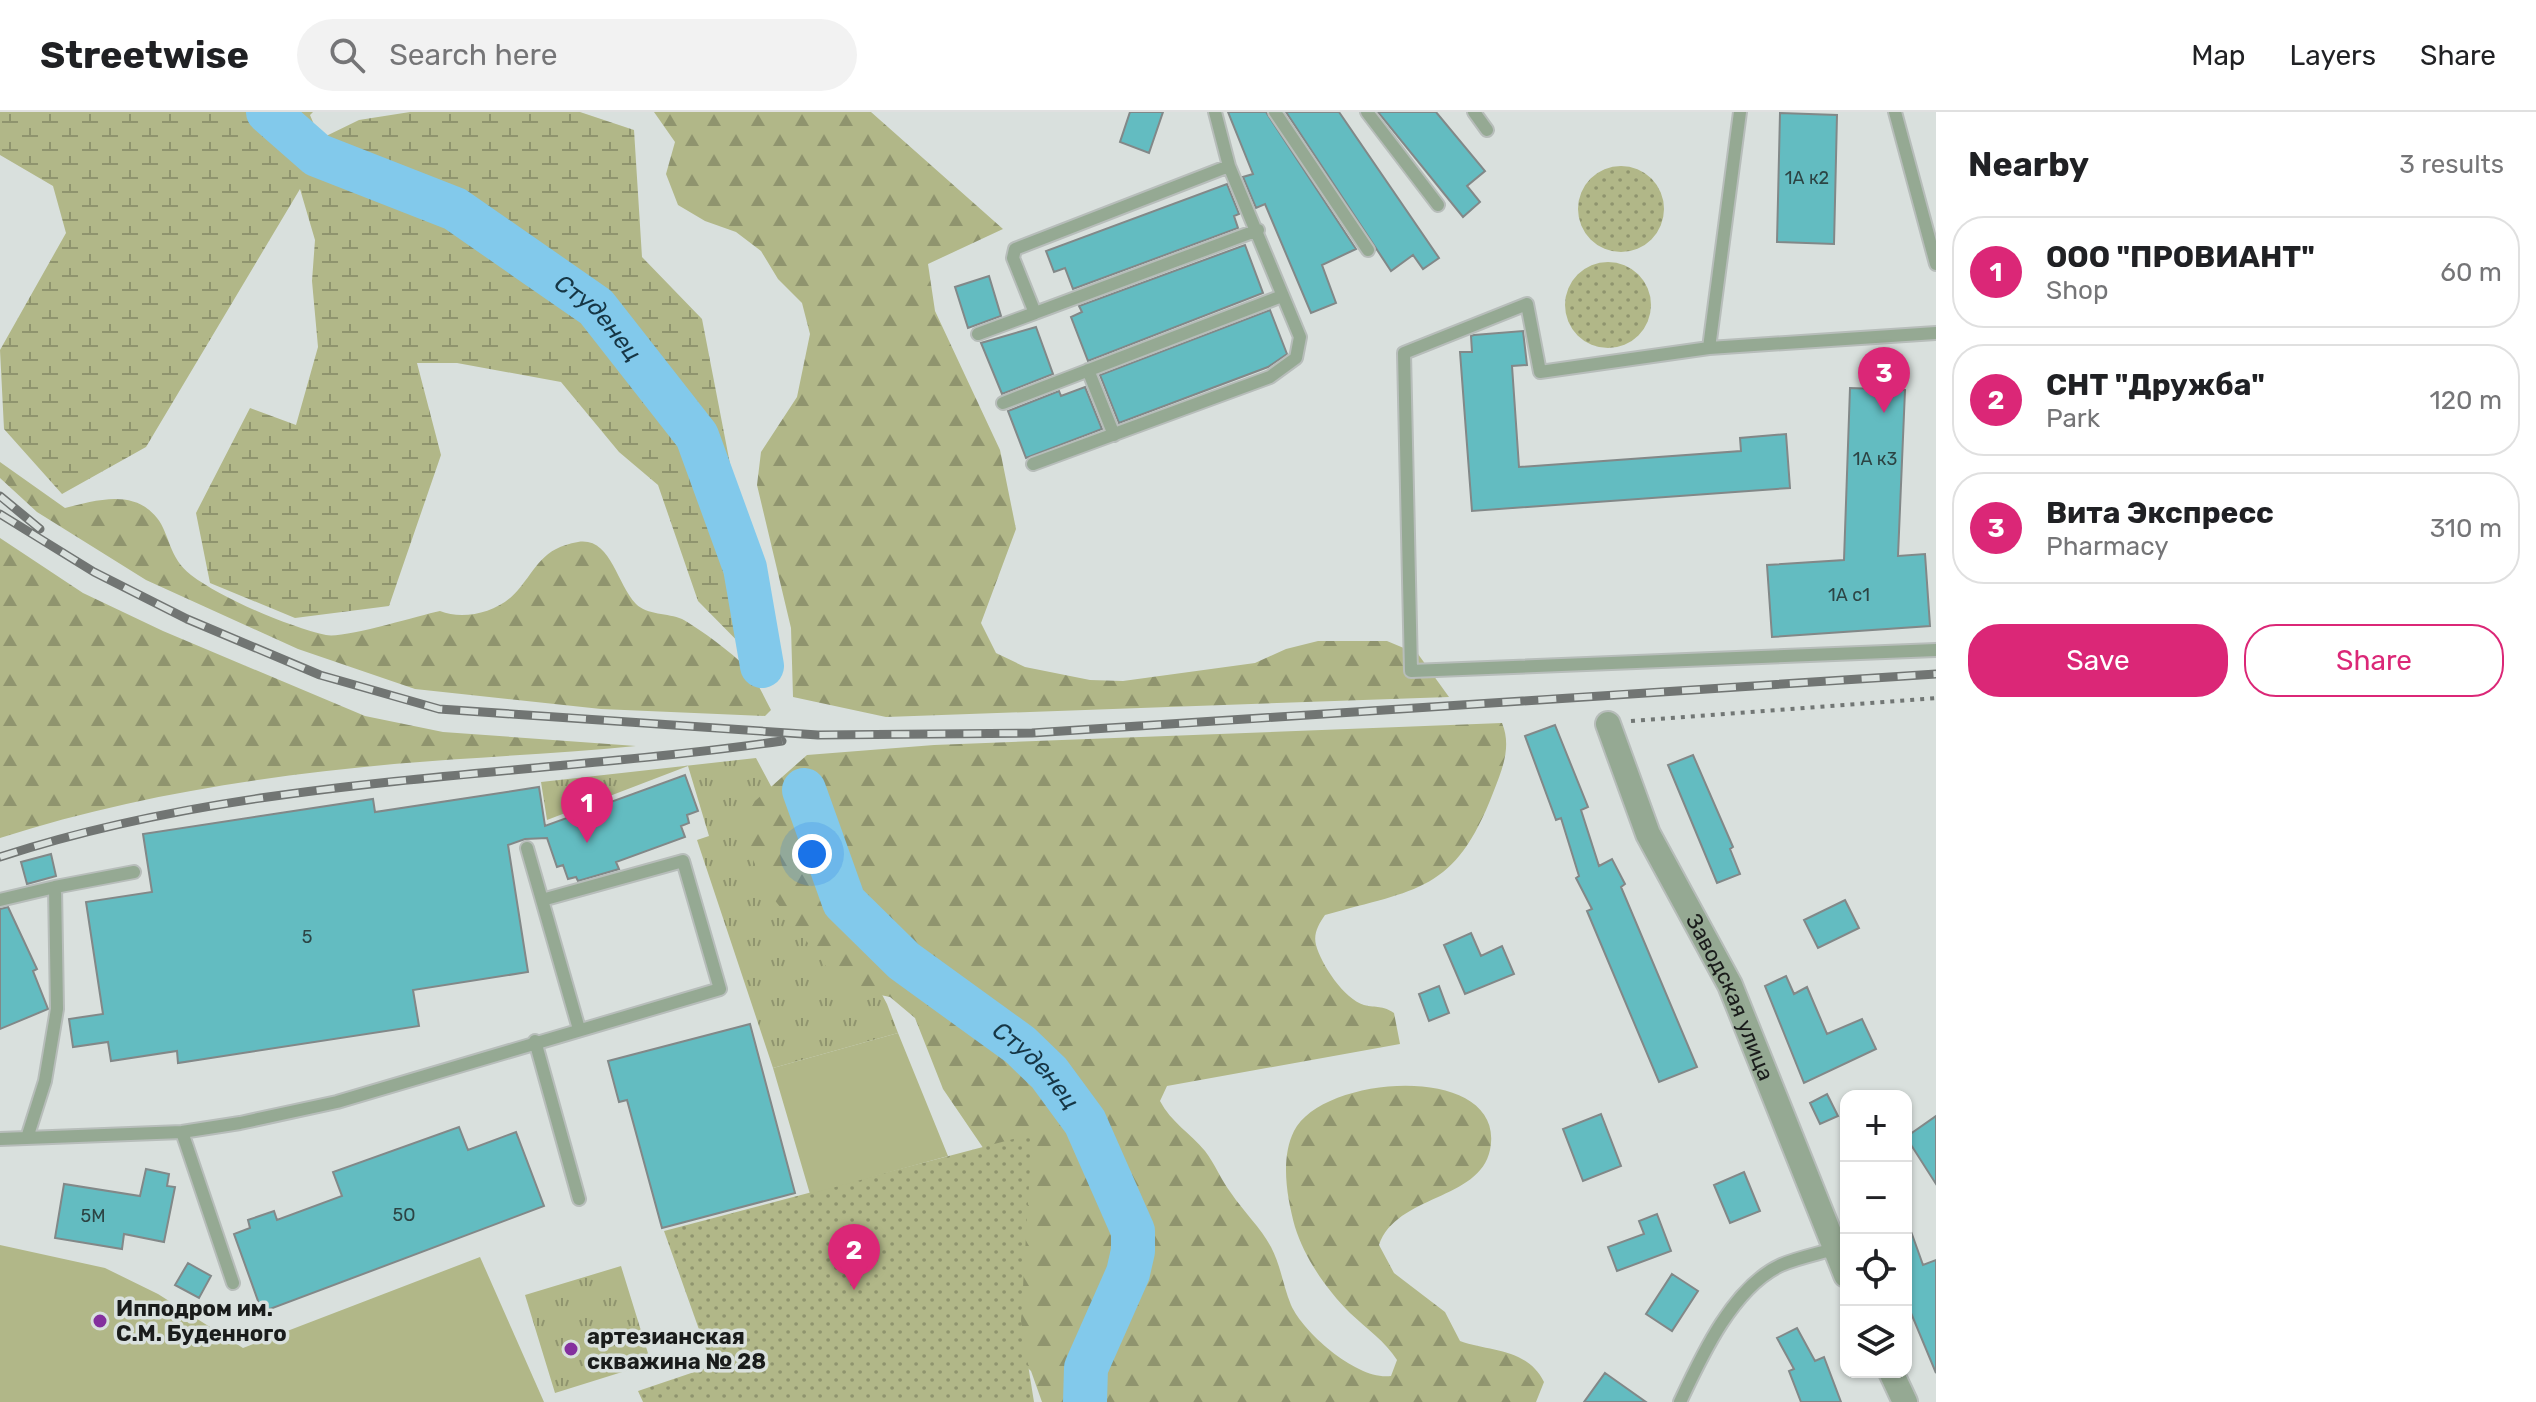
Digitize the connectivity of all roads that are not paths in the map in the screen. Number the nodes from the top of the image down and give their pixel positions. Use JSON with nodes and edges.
{"nodes":[{"id":1,"x":1215,"y":112,"type":"edge"},
{"id":2,"x":1275,"y":112,"type":"edge"},
{"id":3,"x":1367,"y":112,"type":"edge"},
{"id":4,"x":1474,"y":112,"type":"edge"},
{"id":5,"x":1740,"y":112,"type":"edge"},
{"id":6,"x":1895,"y":112,"type":"edge"},
{"id":7,"x":1487,"y":130,"type":"dead end"},
{"id":8,"x":1229,"y":166,"type":"junction"},
{"id":9,"x":1438,"y":205,"type":"dead end"},
{"id":10,"x":1258,"y":230,"type":"junction"},
{"id":11,"x":1368,"y":250,"type":"dead end"},
{"id":12,"x":1936,"y":264,"type":"edge"},
{"id":13,"x":1282,"y":296,"type":"junction"},
{"id":14,"x":1035,"y":313,"type":"junction"},
{"id":15,"x":1936,"y":333,"type":"edge"},
{"id":16,"x":978,"y":334,"type":"dead end"},
{"id":17,"x":1709,"y":348,"type":"junction"},
{"id":18,"x":1088,"y":370,"type":"junction"},
{"id":19,"x":1003,"y":403,"type":"dead end"},
{"id":20,"x":1114,"y":435,"type":"junction"},
{"id":21,"x":1033,"y":464,"type":"dead end"},
{"id":22,"x":1936,"y":650,"type":"edge"},
{"id":23,"x":1608,"y":724,"type":"road end"},
{"id":24,"x":527,"y":848,"type":"dead end"},
{"id":25,"x":134,"y":872,"type":"dead end"},
{"id":26,"x":55,"y":887,"type":"junction"},
{"id":27,"x":0,"y":900,"type":"edge"},
{"id":28,"x":542,"y":900,"type":"junction"},
{"id":29,"x":579,"y":1029,"type":"junction"},
{"id":30,"x":535,"y":1041,"type":"junction"},
{"id":31,"x":182,"y":1132,"type":"junction"},
{"id":32,"x":27,"y":1138,"type":"junction"},
{"id":33,"x":0,"y":1139,"type":"edge"},
{"id":34,"x":579,"y":1199,"type":"dead end"},
{"id":35,"x":1834,"y":1249,"type":"junction"},
{"id":36,"x":1840,"y":1262,"type":"edge"},
{"id":37,"x":233,"y":1283,"type":"dead end"},
{"id":38,"x":1894,"y":1378,"type":"edge"},
{"id":39,"x":1680,"y":1402,"type":"edge"},
{"id":40,"x":1905,"y":1402,"type":"edge"}],
"edges":[{"from":1,"to":8,"type":"lane"},
{"from":2,"to":11,"type":"lane"},
{"from":3,"to":9,"type":"lane"},
{"from":4,"to":7,"type":"lane"},
{"from":5,"to":17,"type":"lane"},
{"from":6,"to":12,"type":"lane"},
{"from":8,"to":10,"type":"lane"},
{"from":8,"to":14,"type":"lane"},
{"from":10,"to":13,"type":"lane"},
{"from":10,"to":14,"type":"lane"},
{"from":13,"to":18,"type":"lane"},
{"from":13,"to":20,"type":"lane"},
{"from":14,"to":16,"type":"lane"},
{"from":15,"to":17,"type":"lane"},
{"from":17,"to":22,"type":"lane"},
{"from":18,"to":19,"type":"lane"},
{"from":18,"to":20,"type":"lane"},
{"from":20,"to":21,"type":"lane"},
{"from":23,"to":35,"type":"street","name":"Заводская улица"},
{"from":24,"to":28,"type":"lane"},
{"from":25,"to":26,"type":"lane"},
{"from":26,"to":27,"type":"lane"},
{"from":26,"to":32,"type":"lane"},
{"from":28,"to":29,"type":"lane"},
{"from":28,"to":29,"type":"lane"},
{"from":29,"to":30,"type":"lane"},
{"from":30,"to":31,"type":"lane"},
{"from":30,"to":34,"type":"lane"},
{"from":31,"to":32,"type":"lane"},
{"from":31,"to":37,"type":"lane"},
{"from":32,"to":33,"type":"lane"},
{"from":35,"to":36,"type":"street","name":"Заводская улица"},
{"from":35,"to":39,"type":"lane"},
{"from":38,"to":40,"type":"street"}]}
